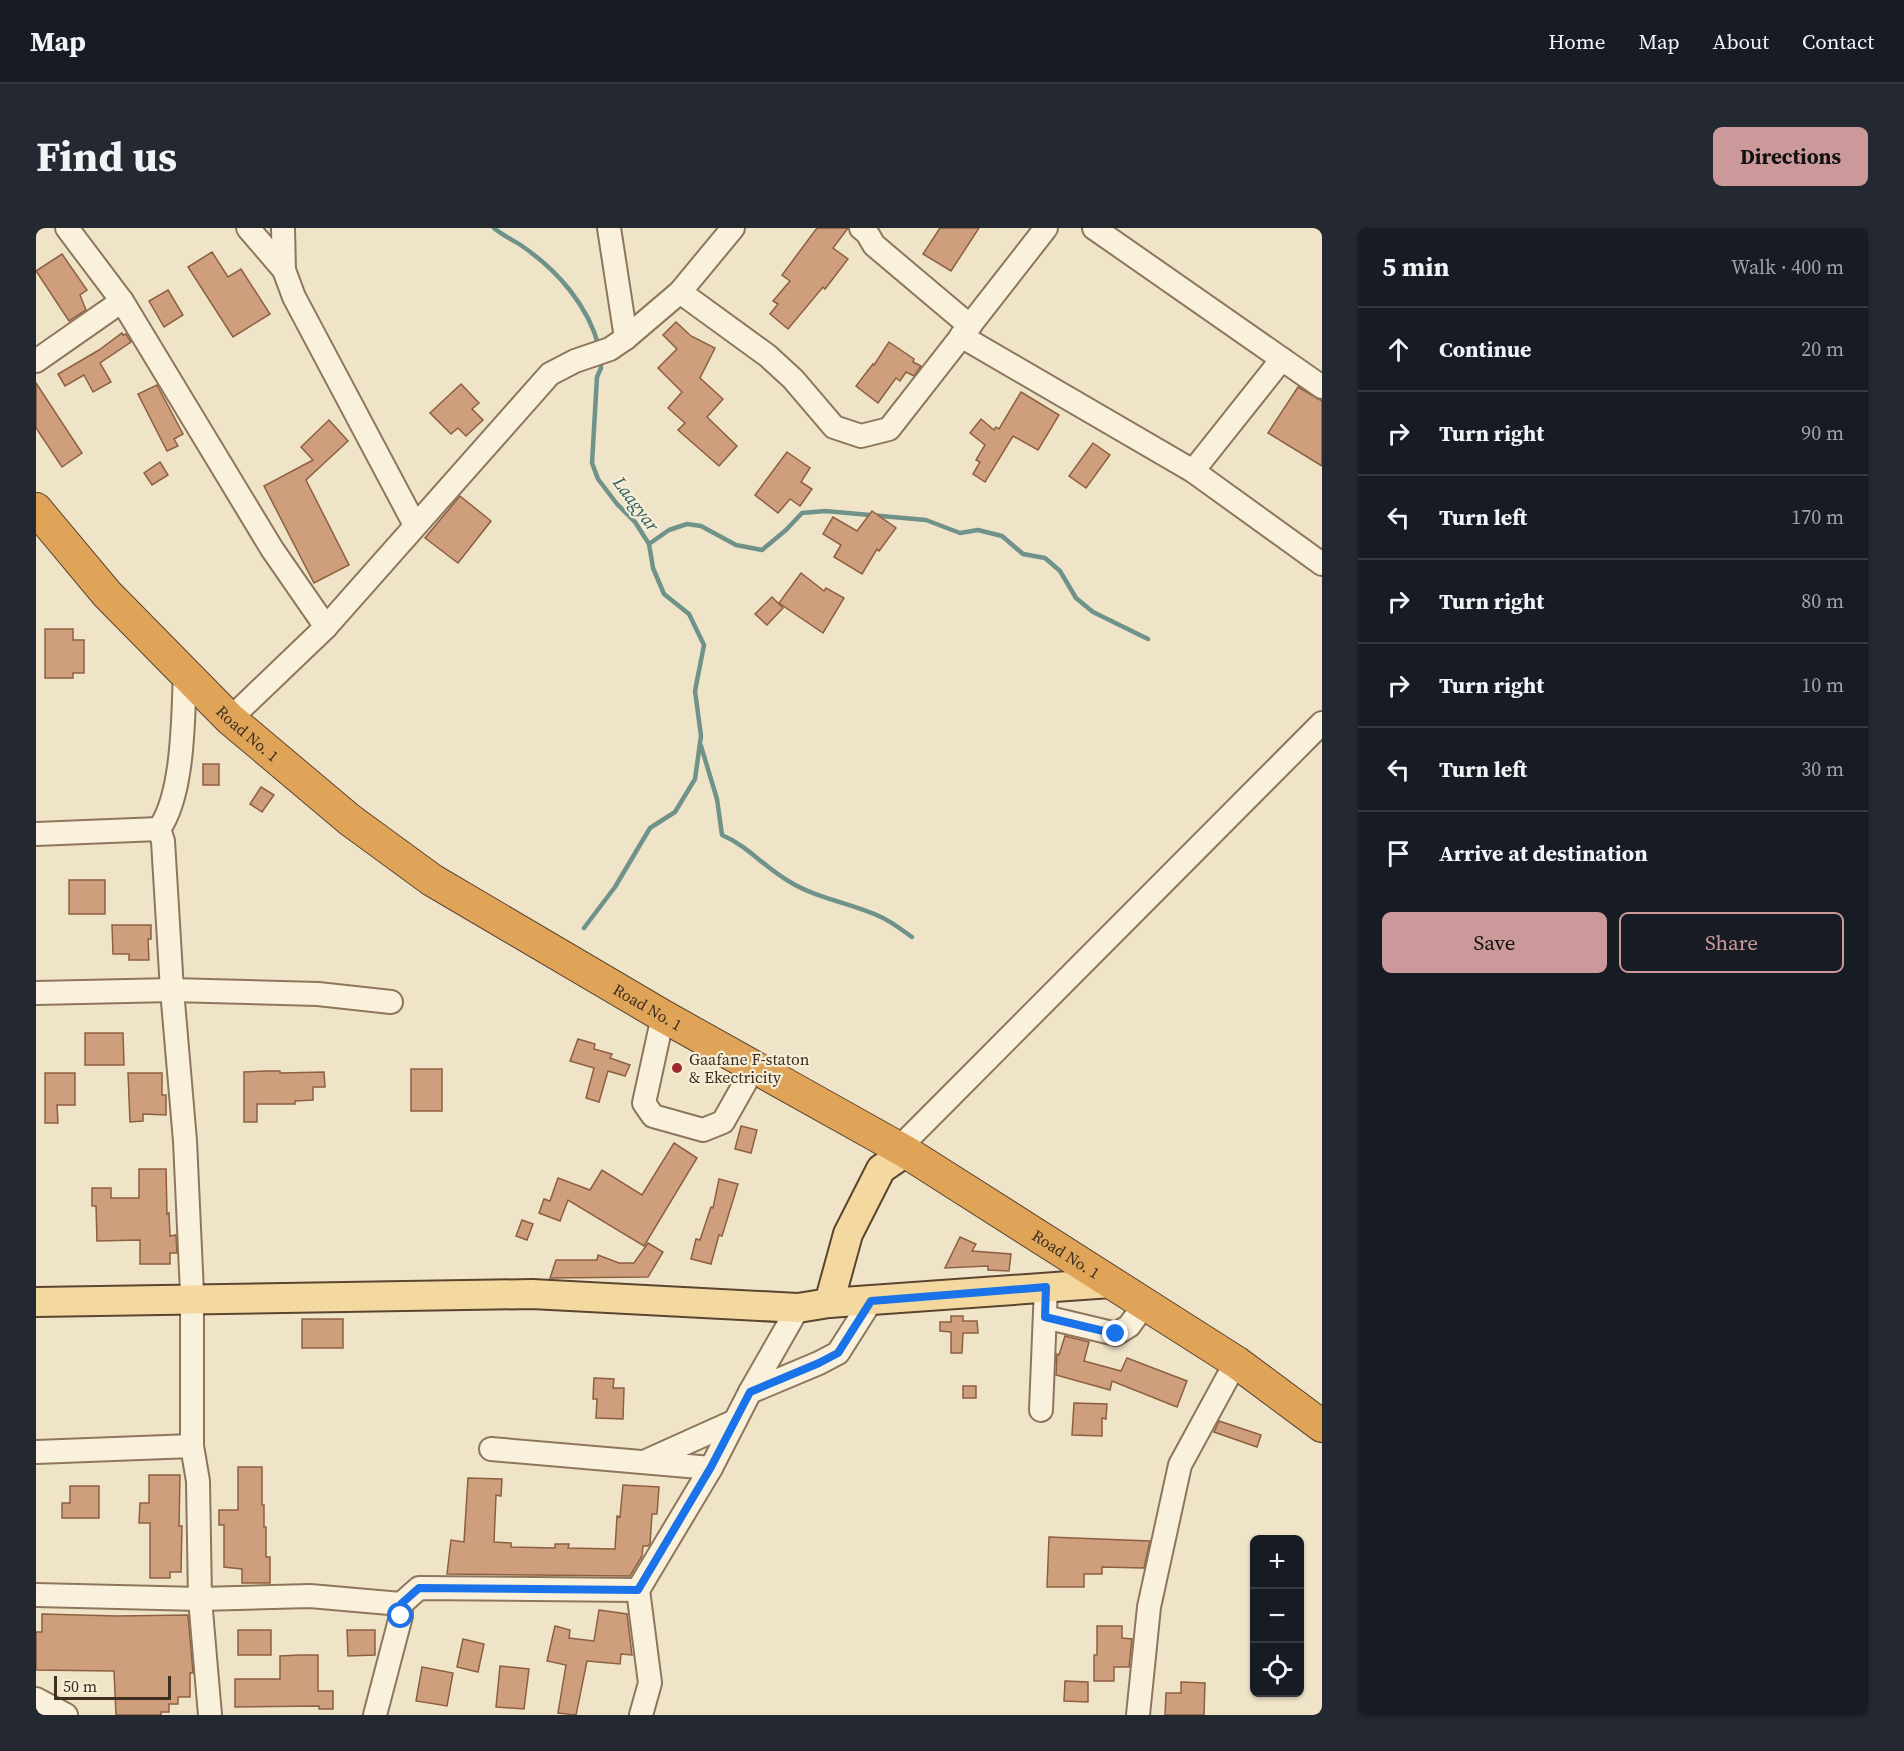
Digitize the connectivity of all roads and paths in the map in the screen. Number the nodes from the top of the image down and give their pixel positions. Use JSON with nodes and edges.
{"nodes":[{"id":1,"x":67,"y":228,"type":"edge"},
{"id":2,"x":248,"y":228,"type":"edge"},
{"id":3,"x":284,"y":228,"type":"edge"},
{"id":4,"x":609,"y":228,"type":"edge"},
{"id":5,"x":733,"y":228,"type":"edge"},
{"id":6,"x":861,"y":228,"type":"edge"},
{"id":7,"x":1046,"y":228,"type":"edge"},
{"id":8,"x":1094,"y":228,"type":"edge"},
{"id":9,"x":284,"y":270,"type":"junction"},
{"id":10,"x":680,"y":292,"type":"junction"},
{"id":11,"x":122,"y":301,"type":"junction"},
{"id":12,"x":966,"y":331,"type":"junction"},
{"id":13,"x":626,"y":338,"type":"junction"},
{"id":14,"x":1282,"y":359,"type":"junction"},
{"id":15,"x":36,"y":362,"type":"edge"},
{"id":16,"x":1322,"y":387,"type":"edge"},
{"id":17,"x":1193,"y":471,"type":"junction"},
{"id":18,"x":36,"y":509,"type":"edge"},
{"id":19,"x":415,"y":525,"type":"junction"},
{"id":20,"x":1322,"y":564,"type":"edge"},
{"id":21,"x":326,"y":627,"type":"junction"},
{"id":22,"x":185,"y":673,"type":"junction"},
{"id":23,"x":230,"y":719,"type":"junction"},
{"id":24,"x":1322,"y":723,"type":"edge"},
{"id":25,"x":159,"y":829,"type":"junction"},
{"id":26,"x":36,"y":834,"type":"edge"},
{"id":27,"x":172,"y":990,"type":"junction"},
{"id":28,"x":36,"y":993,"type":"edge"},
{"id":29,"x":391,"y":1002,"type":"dead end"},
{"id":30,"x":663,"y":1016,"type":"junction"},
{"id":31,"x":754,"y":1067,"type":"junction"},
{"id":32,"x":902,"y":1150,"type":"junction"},
{"id":33,"x":1111,"y":1282,"type":"junction"},
{"id":34,"x":1046,"y":1287,"type":"junction"},
{"id":35,"x":192,"y":1299,"type":"junction"},
{"id":36,"x":871,"y":1301,"type":"junction"},
{"id":37,"x":36,"y":1302,"type":"edge"},
{"id":38,"x":829,"y":1303,"type":"junction"},
{"id":39,"x":1144,"y":1304,"type":"junction"},
{"id":40,"x":798,"y":1308,"type":"junction"},
{"id":41,"x":1045,"y":1317,"type":"junction"},
{"id":42,"x":1236,"y":1362,"type":"junction"},
{"id":43,"x":750,"y":1392,"type":"junction"},
{"id":44,"x":1041,"y":1410,"type":"dead end"},
{"id":45,"x":735,"y":1421,"type":"junction"},
{"id":46,"x":1322,"y":1426,"type":"edge"},
{"id":47,"x":192,"y":1446,"type":"junction"},
{"id":48,"x":491,"y":1449,"type":"dead end"},
{"id":49,"x":36,"y":1452,"type":"edge"},
{"id":50,"x":644,"y":1462,"type":"junction"},
{"id":51,"x":711,"y":1467,"type":"junction"},
{"id":52,"x":638,"y":1590,"type":"junction"},
{"id":53,"x":36,"y":1595,"type":"edge"},
{"id":54,"x":200,"y":1599,"type":"junction"},
{"id":55,"x":401,"y":1604,"type":"junction"},
{"id":56,"x":36,"y":1699,"type":"edge"},
{"id":57,"x":66,"y":1715,"type":"edge"},
{"id":58,"x":210,"y":1715,"type":"edge"},
{"id":59,"x":375,"y":1715,"type":"edge"},
{"id":60,"x":641,"y":1715,"type":"edge"},
{"id":61,"x":1138,"y":1715,"type":"edge"}],
"edges":[{"from":1,"to":11,"type":"street"},
{"from":2,"to":9,"type":"street"},
{"from":3,"to":9,"type":"street"},
{"from":4,"to":13,"type":"street"},
{"from":5,"to":10,"type":"street"},
{"from":6,"to":12,"type":"street"},
{"from":7,"to":12,"type":"street"},
{"from":8,"to":14,"type":"street"},
{"from":9,"to":19,"type":"street"},
{"from":10,"to":12,"type":"street"},
{"from":10,"to":13,"type":"street"},
{"from":11,"to":15,"type":"street"},
{"from":11,"to":21,"type":"street"},
{"from":12,"to":17,"type":"street"},
{"from":13,"to":19,"type":"street"},
{"from":14,"to":16,"type":"street"},
{"from":14,"to":17,"type":"street"},
{"from":17,"to":20,"type":"street"},
{"from":18,"to":22,"type":"highway","name":"Road No. 1"},
{"from":19,"to":21,"type":"street"},
{"from":21,"to":23,"type":"street"},
{"from":22,"to":23,"type":"highway","name":"Road No. 1"},
{"from":22,"to":25,"type":"street"},
{"from":23,"to":30,"type":"highway","name":"Road No. 1"},
{"from":24,"to":32,"type":"street"},
{"from":25,"to":26,"type":"street"},
{"from":25,"to":27,"type":"street"},
{"from":27,"to":28,"type":"street"},
{"from":27,"to":29,"type":"street"},
{"from":27,"to":35,"type":"street"},
{"from":30,"to":31,"type":"highway","name":"Road No. 1"},
{"from":30,"to":31,"type":"street"},
{"from":31,"to":32,"type":"highway","name":"Road No. 1"},
{"from":32,"to":33,"type":"highway","name":"Road No. 1"},
{"from":32,"to":38,"type":"main road"},
{"from":33,"to":34,"type":"main road"},
{"from":33,"to":39,"type":"highway","name":"Road No. 1"},
{"from":34,"to":36,"type":"main road"},
{"from":34,"to":41,"type":"street"},
{"from":35,"to":37,"type":"main road"},
{"from":35,"to":40,"type":"main road"},
{"from":35,"to":47,"type":"street"},
{"from":36,"to":38,"type":"main road"},
{"from":36,"to":43,"type":"street"},
{"from":38,"to":40,"type":"main road"},
{"from":39,"to":41,"type":"street"},
{"from":39,"to":42,"type":"highway","name":"Road No. 1"},
{"from":40,"to":43,"type":"street"},
{"from":41,"to":44,"type":"street"},
{"from":42,"to":46,"type":"highway","name":"Road No. 1"},
{"from":42,"to":61,"type":"street"},
{"from":43,"to":45,"type":"street"},
{"from":45,"to":50,"type":"street"},
{"from":45,"to":51,"type":"street"},
{"from":47,"to":49,"type":"street"},
{"from":47,"to":54,"type":"street"},
{"from":48,"to":50,"type":"street"},
{"from":50,"to":51,"type":"street"},
{"from":51,"to":52,"type":"street"},
{"from":52,"to":55,"type":"street"},
{"from":52,"to":60,"type":"street"},
{"from":53,"to":54,"type":"street"},
{"from":54,"to":55,"type":"street"},
{"from":54,"to":58,"type":"street"},
{"from":55,"to":59,"type":"street"},
{"from":56,"to":57,"type":"street"}]}
